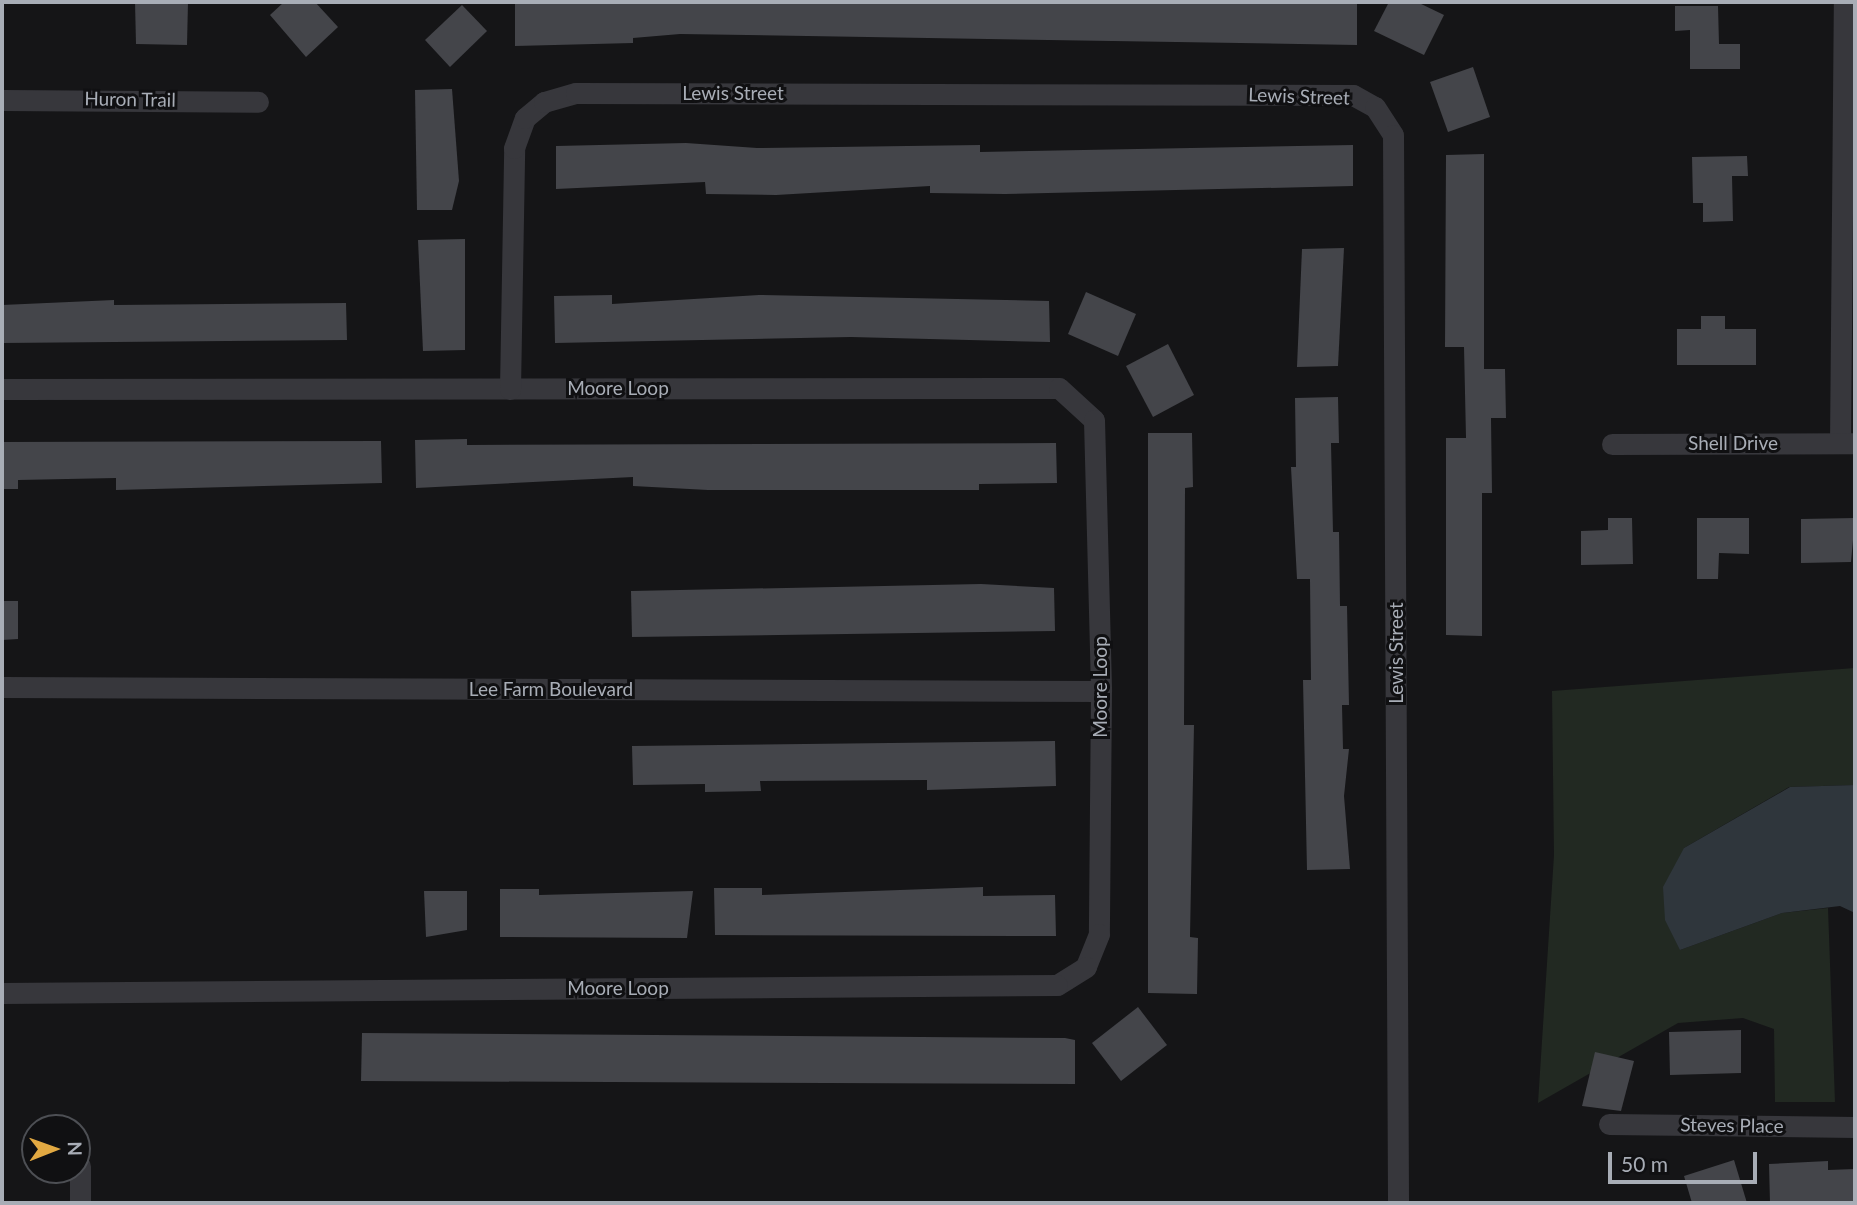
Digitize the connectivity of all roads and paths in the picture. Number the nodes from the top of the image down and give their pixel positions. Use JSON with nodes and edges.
{"nodes":[{"id":1,"x":1844,"y":2,"type":"edge"},
{"id":2,"x":2,"y":100,"type":"edge"},
{"id":3,"x":258,"y":102,"type":"dead end"},
{"id":4,"x":510,"y":389,"type":"junction"},
{"id":5,"x":2,"y":390,"type":"edge"},
{"id":6,"x":1848,"y":443,"type":"edge"},
{"id":7,"x":1612,"y":444,"type":"dead end"},
{"id":8,"x":2,"y":687,"type":"edge"},
{"id":9,"x":1101,"y":691,"type":"junction"},
{"id":10,"x":2,"y":993,"type":"edge"},
{"id":11,"x":1609,"y":1124,"type":"dead end"},
{"id":12,"x":1855,"y":1127,"type":"edge"},
{"id":13,"x":79,"y":1184,"type":"edge"},
{"id":14,"x":80,"y":1203,"type":"edge"},
{"id":15,"x":1398,"y":1203,"type":"edge"}],
"edges":[{"from":1,"to":6,"type":"street"},
{"from":2,"to":3,"type":"street","name":"Huron Trail"},
{"from":4,"to":5,"type":"street","name":"Moore Loop"},
{"from":4,"to":9,"type":"street","name":"Moore Loop"},
{"from":4,"to":15,"type":"street","name":"Lewis Street"},
{"from":6,"to":7,"type":"street","name":"Shell Drive"},
{"from":8,"to":9,"type":"street","name":"Lee Farm Boulevard"},
{"from":9,"to":10,"type":"street","name":"Moore Loop"},
{"from":11,"to":12,"type":"street","name":"Steves Place"},
{"from":13,"to":14,"type":"street"}]}
